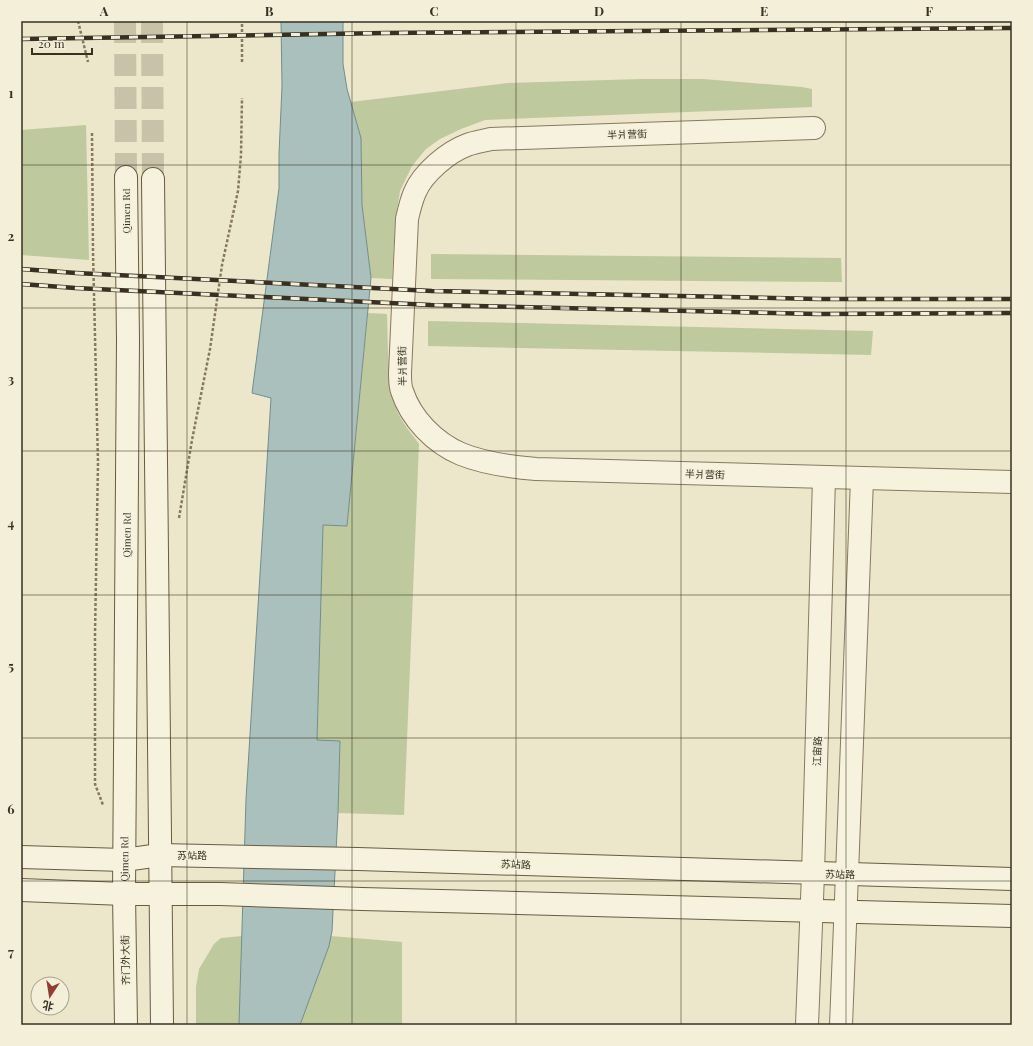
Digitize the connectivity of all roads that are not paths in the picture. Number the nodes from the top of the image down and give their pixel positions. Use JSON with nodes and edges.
{"nodes":[{"id":1,"x":814,"y":128,"type":"dead end"},
{"id":2,"x":126,"y":177,"type":"tunnel mouth"},
{"id":3,"x":153,"y":179,"type":"tunnel mouth"},
{"id":4,"x":824,"y":478,"type":"junction"},
{"id":5,"x":862,"y":479,"type":"junction"},
{"id":6,"x":1012,"y":482,"type":"edge"},
{"id":7,"x":160,"y":855,"type":"junction"},
{"id":8,"x":21,"y":858,"type":"edge"},
{"id":9,"x":124,"y":860,"type":"junction"},
{"id":10,"x":814,"y":874,"type":"junction"},
{"id":11,"x":847,"y":874,"type":"junction"},
{"id":12,"x":1012,"y":879,"type":"edge"},
{"id":13,"x":21,"y":890,"type":"edge"},
{"id":14,"x":124,"y":894,"type":"junction"},
{"id":15,"x":160,"y":895,"type":"junction"},
{"id":16,"x":812,"y":910,"type":"junction"},
{"id":17,"x":846,"y":912,"type":"junction"},
{"id":18,"x":1012,"y":916,"type":"edge"},
{"id":19,"x":126,"y":1025,"type":"edge"},
{"id":20,"x":162,"y":1025,"type":"edge"},
{"id":21,"x":807,"y":1025,"type":"edge"},
{"id":22,"x":841,"y":1025,"type":"edge"}],
"edges":[{"from":1,"to":4,"type":"main road","name":"半爿营街"},
{"from":2,"to":9,"type":"main road","name":"Qimen Rd"},
{"from":3,"to":7,"type":"main road"},
{"from":4,"to":5,"type":"main road","name":"半爿营街"},
{"from":4,"to":10,"type":"main road","name":"江宙路"},
{"from":5,"to":6,"type":"main road","name":"半爿营街"},
{"from":5,"to":11,"type":"main road"},
{"from":7,"to":9,"type":"main road","name":"苏站路"},
{"from":7,"to":10,"type":"main road","name":"苏站路"},
{"from":7,"to":15,"type":"main road"},
{"from":8,"to":9,"type":"main road","name":"苏站路"},
{"from":9,"to":14,"type":"main road","name":"Qimen Rd"},
{"from":10,"to":11,"type":"main road","name":"苏站路"},
{"from":10,"to":16,"type":"main road","name":"江宙路"},
{"from":11,"to":12,"type":"main road","name":"苏站路"},
{"from":11,"to":17,"type":"main road"},
{"from":13,"to":14,"type":"main road"},
{"from":14,"to":15,"type":"main road"},
{"from":14,"to":19,"type":"main road","name":"齐门外大街"},
{"from":15,"to":16,"type":"main road"},
{"from":15,"to":20,"type":"main road"},
{"from":16,"to":17,"type":"main road"},
{"from":16,"to":21,"type":"main road","name":"江宙路"},
{"from":17,"to":18,"type":"main road"},
{"from":17,"to":22,"type":"main road"}]}
